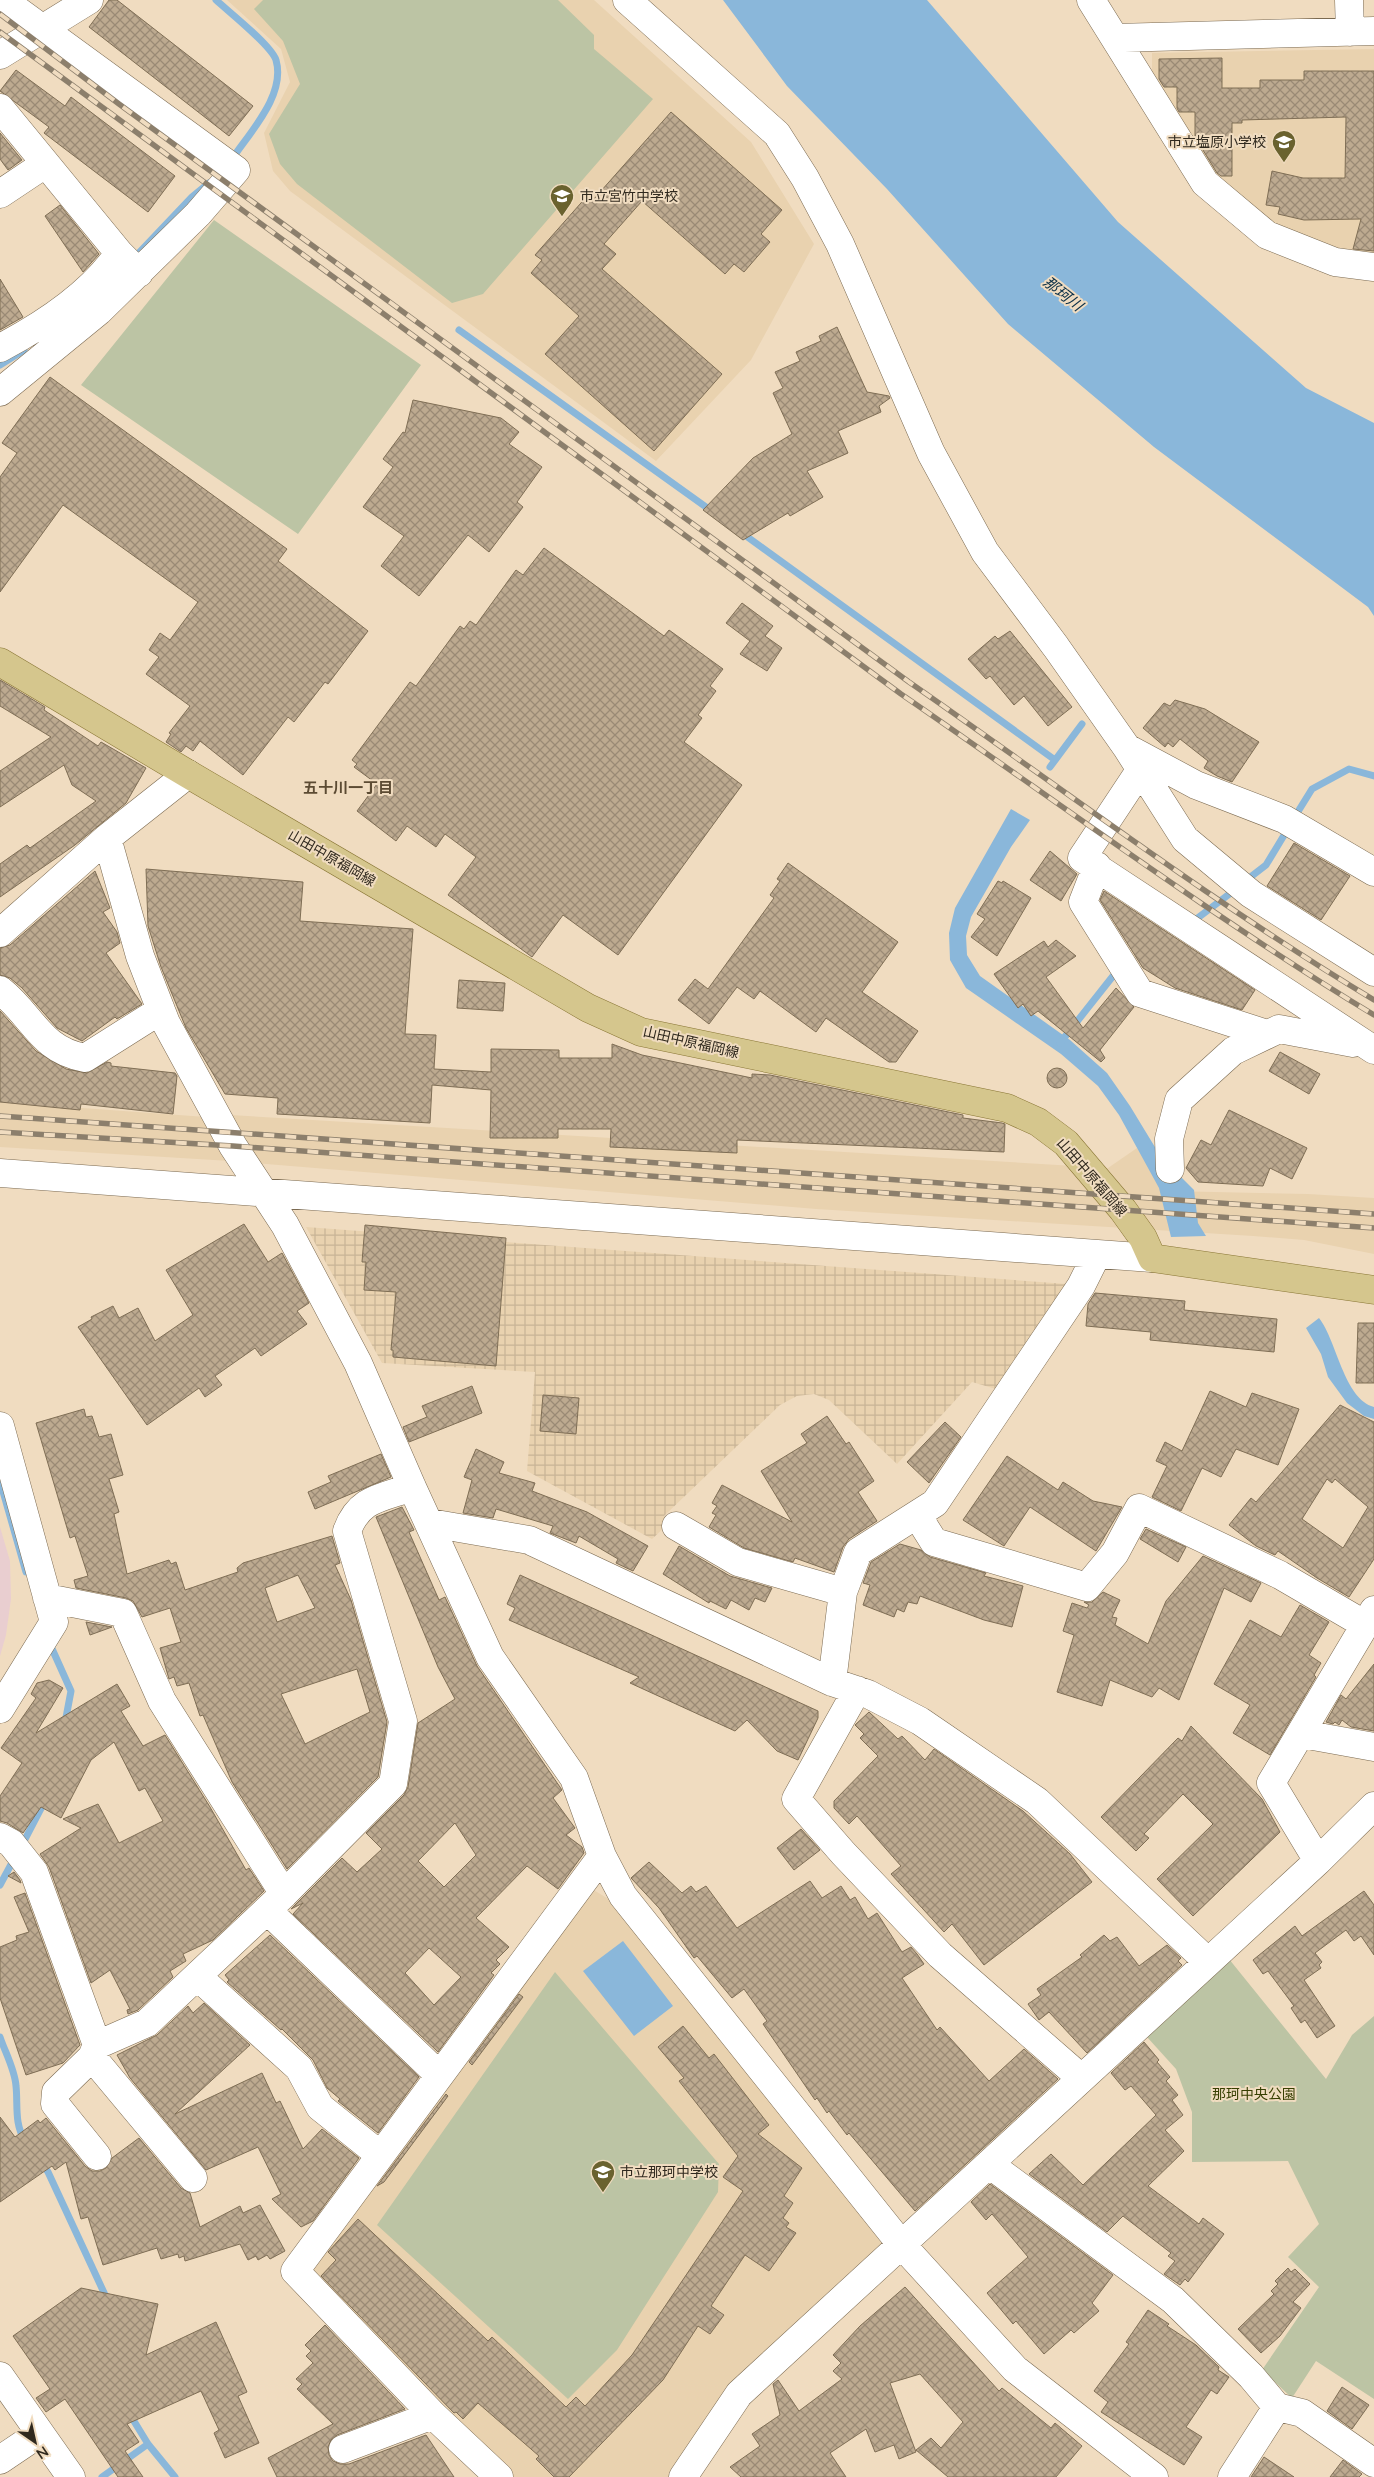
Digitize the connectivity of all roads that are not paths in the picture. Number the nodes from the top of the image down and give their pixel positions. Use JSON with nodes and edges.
{"nodes":[{"id":1,"x":3,"y":0,"type":"edge"},
{"id":2,"x":89,"y":0,"type":"edge"},
{"id":3,"x":627,"y":0,"type":"edge"},
{"id":4,"x":1092,"y":0,"type":"edge"},
{"id":5,"x":1349,"y":0,"type":"edge"},
{"id":6,"x":42,"y":30,"type":"junction"},
{"id":7,"x":1362,"y":31,"type":"edge"},
{"id":8,"x":1114,"y":38,"type":"junction"},
{"id":9,"x":0,"y":55,"type":"edge"},
{"id":10,"x":0,"y":108,"type":"edge"},
{"id":11,"x":45,"y":164,"type":"junction"},
{"id":12,"x":0,"y":194,"type":"edge"},
{"id":13,"x":119,"y":253,"type":"junction"},
{"id":14,"x":1374,"y":267,"type":"edge"},
{"id":15,"x":139,"y":273,"type":"junction"},
{"id":16,"x":0,"y":348,"type":"edge"},
{"id":17,"x":0,"y":392,"type":"edge"},
{"id":18,"x":0,"y":662,"type":"edge"},
{"id":19,"x":1134,"y":758,"type":"junction"},
{"id":20,"x":188,"y":774,"type":"junction"},
{"id":21,"x":107,"y":838,"type":"junction"},
{"id":22,"x":1097,"y":866,"type":"junction"},
{"id":23,"x":1374,"y":872,"type":"edge"},
{"id":24,"x":0,"y":933,"type":"edge"},
{"id":25,"x":1374,"y":972,"type":"edge"},
{"id":26,"x":0,"y":990,"type":"edge"},
{"id":27,"x":161,"y":1010,"type":"junction"},
{"id":28,"x":1267,"y":1034,"type":"junction"},
{"id":29,"x":1369,"y":1048,"type":"edge"},
{"id":30,"x":1170,"y":1169,"type":"dead end"},
{"id":31,"x":0,"y":1173,"type":"edge"},
{"id":32,"x":264,"y":1192,"type":"junction"},
{"id":33,"x":1097,"y":1254,"type":"junction"},
{"id":34,"x":1152,"y":1258,"type":"junction"},
{"id":35,"x":1374,"y":1290,"type":"edge"},
{"id":36,"x":0,"y":1426,"type":"edge"},
{"id":37,"x":412,"y":1487,"type":"junction"},
{"id":38,"x":916,"y":1515,"type":"junction"},
{"id":39,"x":430,"y":1523,"type":"junction"},
{"id":40,"x":676,"y":1526,"type":"dead end"},
{"id":41,"x":843,"y":1592,"type":"junction"},
{"id":42,"x":47,"y":1598,"type":"junction"},
{"id":43,"x":1369,"y":1617,"type":"edge"},
{"id":44,"x":845,"y":1686,"type":"junction"},
{"id":45,"x":0,"y":1709,"type":"edge"},
{"id":46,"x":1302,"y":1734,"type":"junction"},
{"id":47,"x":1374,"y":1747,"type":"edge"},
{"id":48,"x":1374,"y":1806,"type":"edge"},
{"id":49,"x":0,"y":1837,"type":"edge"},
{"id":50,"x":602,"y":1856,"type":"junction"},
{"id":51,"x":1318,"y":1861,"type":"junction"},
{"id":52,"x":276,"y":1902,"type":"junction"},
{"id":53,"x":1207,"y":1961,"type":"junction"},
{"id":54,"x":198,"y":1977,"type":"junction"},
{"id":55,"x":94,"y":2051,"type":"junction"},
{"id":56,"x":438,"y":2075,"type":"junction"},
{"id":57,"x":1081,"y":2078,"type":"junction"},
{"id":58,"x":380,"y":2155,"type":"junction"},
{"id":59,"x":97,"y":2156,"type":"dead end"},
{"id":60,"x":989,"y":2164,"type":"junction"},
{"id":61,"x":193,"y":2178,"type":"dead end"},
{"id":62,"x":901,"y":2244,"type":"junction"},
{"id":63,"x":0,"y":2376,"type":"edge"},
{"id":64,"x":1277,"y":2406,"type":"junction"},
{"id":65,"x":433,"y":2415,"type":"junction"},
{"id":66,"x":40,"y":2433,"type":"junction"},
{"id":67,"x":343,"y":2449,"type":"dead end"},
{"id":68,"x":0,"y":2460,"type":"edge"},
{"id":69,"x":1374,"y":2463,"type":"edge"},
{"id":70,"x":71,"y":2477,"type":"edge"},
{"id":71,"x":498,"y":2477,"type":"edge"},
{"id":72,"x":683,"y":2477,"type":"edge"},
{"id":73,"x":1154,"y":2477,"type":"edge"},
{"id":74,"x":1232,"y":2477,"type":"edge"}],
"edges":[{"from":1,"to":6,"type":"street"},
{"from":2,"to":6,"type":"street"},
{"from":3,"to":19,"type":"street"},
{"from":4,"to":8,"type":"street"},
{"from":5,"to":7,"type":"street"},
{"from":6,"to":9,"type":"street"},
{"from":6,"to":15,"type":"street"},
{"from":7,"to":8,"type":"street"},
{"from":8,"to":14,"type":"street"},
{"from":10,"to":11,"type":"street"},
{"from":11,"to":12,"type":"street"},
{"from":11,"to":13,"type":"street"},
{"from":13,"to":15,"type":"street"},
{"from":13,"to":16,"type":"street"},
{"from":15,"to":17,"type":"street"},
{"from":18,"to":20,"type":"main road","name":"山田中原福岡線"},
{"from":19,"to":22,"type":"street"},
{"from":19,"to":23,"type":"street"},
{"from":19,"to":25,"type":"street"},
{"from":20,"to":21,"type":"street"},
{"from":20,"to":34,"type":"main road","name":"山田中原福岡線"},
{"from":21,"to":24,"type":"street"},
{"from":21,"to":27,"type":"street"},
{"from":22,"to":28,"type":"street"},
{"from":22,"to":29,"type":"street"},
{"from":26,"to":27,"type":"street"},
{"from":27,"to":32,"type":"street"},
{"from":28,"to":29,"type":"street"},
{"from":28,"to":30,"type":"street"},
{"from":31,"to":32,"type":"street"},
{"from":32,"to":33,"type":"street"},
{"from":32,"to":37,"type":"street"},
{"from":33,"to":34,"type":"street"},
{"from":33,"to":38,"type":"street"},
{"from":34,"to":35,"type":"main road"},
{"from":36,"to":42,"type":"street"},
{"from":37,"to":39,"type":"street"},
{"from":37,"to":52,"type":"street"},
{"from":38,"to":41,"type":"street"},
{"from":38,"to":43,"type":"street"},
{"from":39,"to":44,"type":"street"},
{"from":39,"to":50,"type":"street"},
{"from":40,"to":41,"type":"street"},
{"from":41,"to":44,"type":"street"},
{"from":42,"to":45,"type":"street"},
{"from":42,"to":52,"type":"street"},
{"from":43,"to":46,"type":"street"},
{"from":44,"to":53,"type":"street"},
{"from":44,"to":57,"type":"street"},
{"from":46,"to":47,"type":"street"},
{"from":46,"to":51,"type":"street"},
{"from":48,"to":51,"type":"street"},
{"from":49,"to":55,"type":"street"},
{"from":50,"to":56,"type":"street"},
{"from":50,"to":62,"type":"street"},
{"from":51,"to":53,"type":"street"},
{"from":52,"to":54,"type":"street"},
{"from":52,"to":56,"type":"street"},
{"from":53,"to":57,"type":"street"},
{"from":54,"to":55,"type":"street"},
{"from":54,"to":58,"type":"street"},
{"from":55,"to":59,"type":"street"},
{"from":55,"to":61,"type":"street"},
{"from":56,"to":58,"type":"street"},
{"from":57,"to":60,"type":"street"},
{"from":58,"to":65,"type":"street"},
{"from":60,"to":62,"type":"street"},
{"from":60,"to":64,"type":"street"},
{"from":62,"to":72,"type":"street"},
{"from":62,"to":73,"type":"street"},
{"from":63,"to":66,"type":"street"},
{"from":64,"to":69,"type":"street"},
{"from":64,"to":74,"type":"street"},
{"from":65,"to":67,"type":"street"},
{"from":65,"to":71,"type":"street"},
{"from":66,"to":68,"type":"street"},
{"from":66,"to":70,"type":"street"}]}
